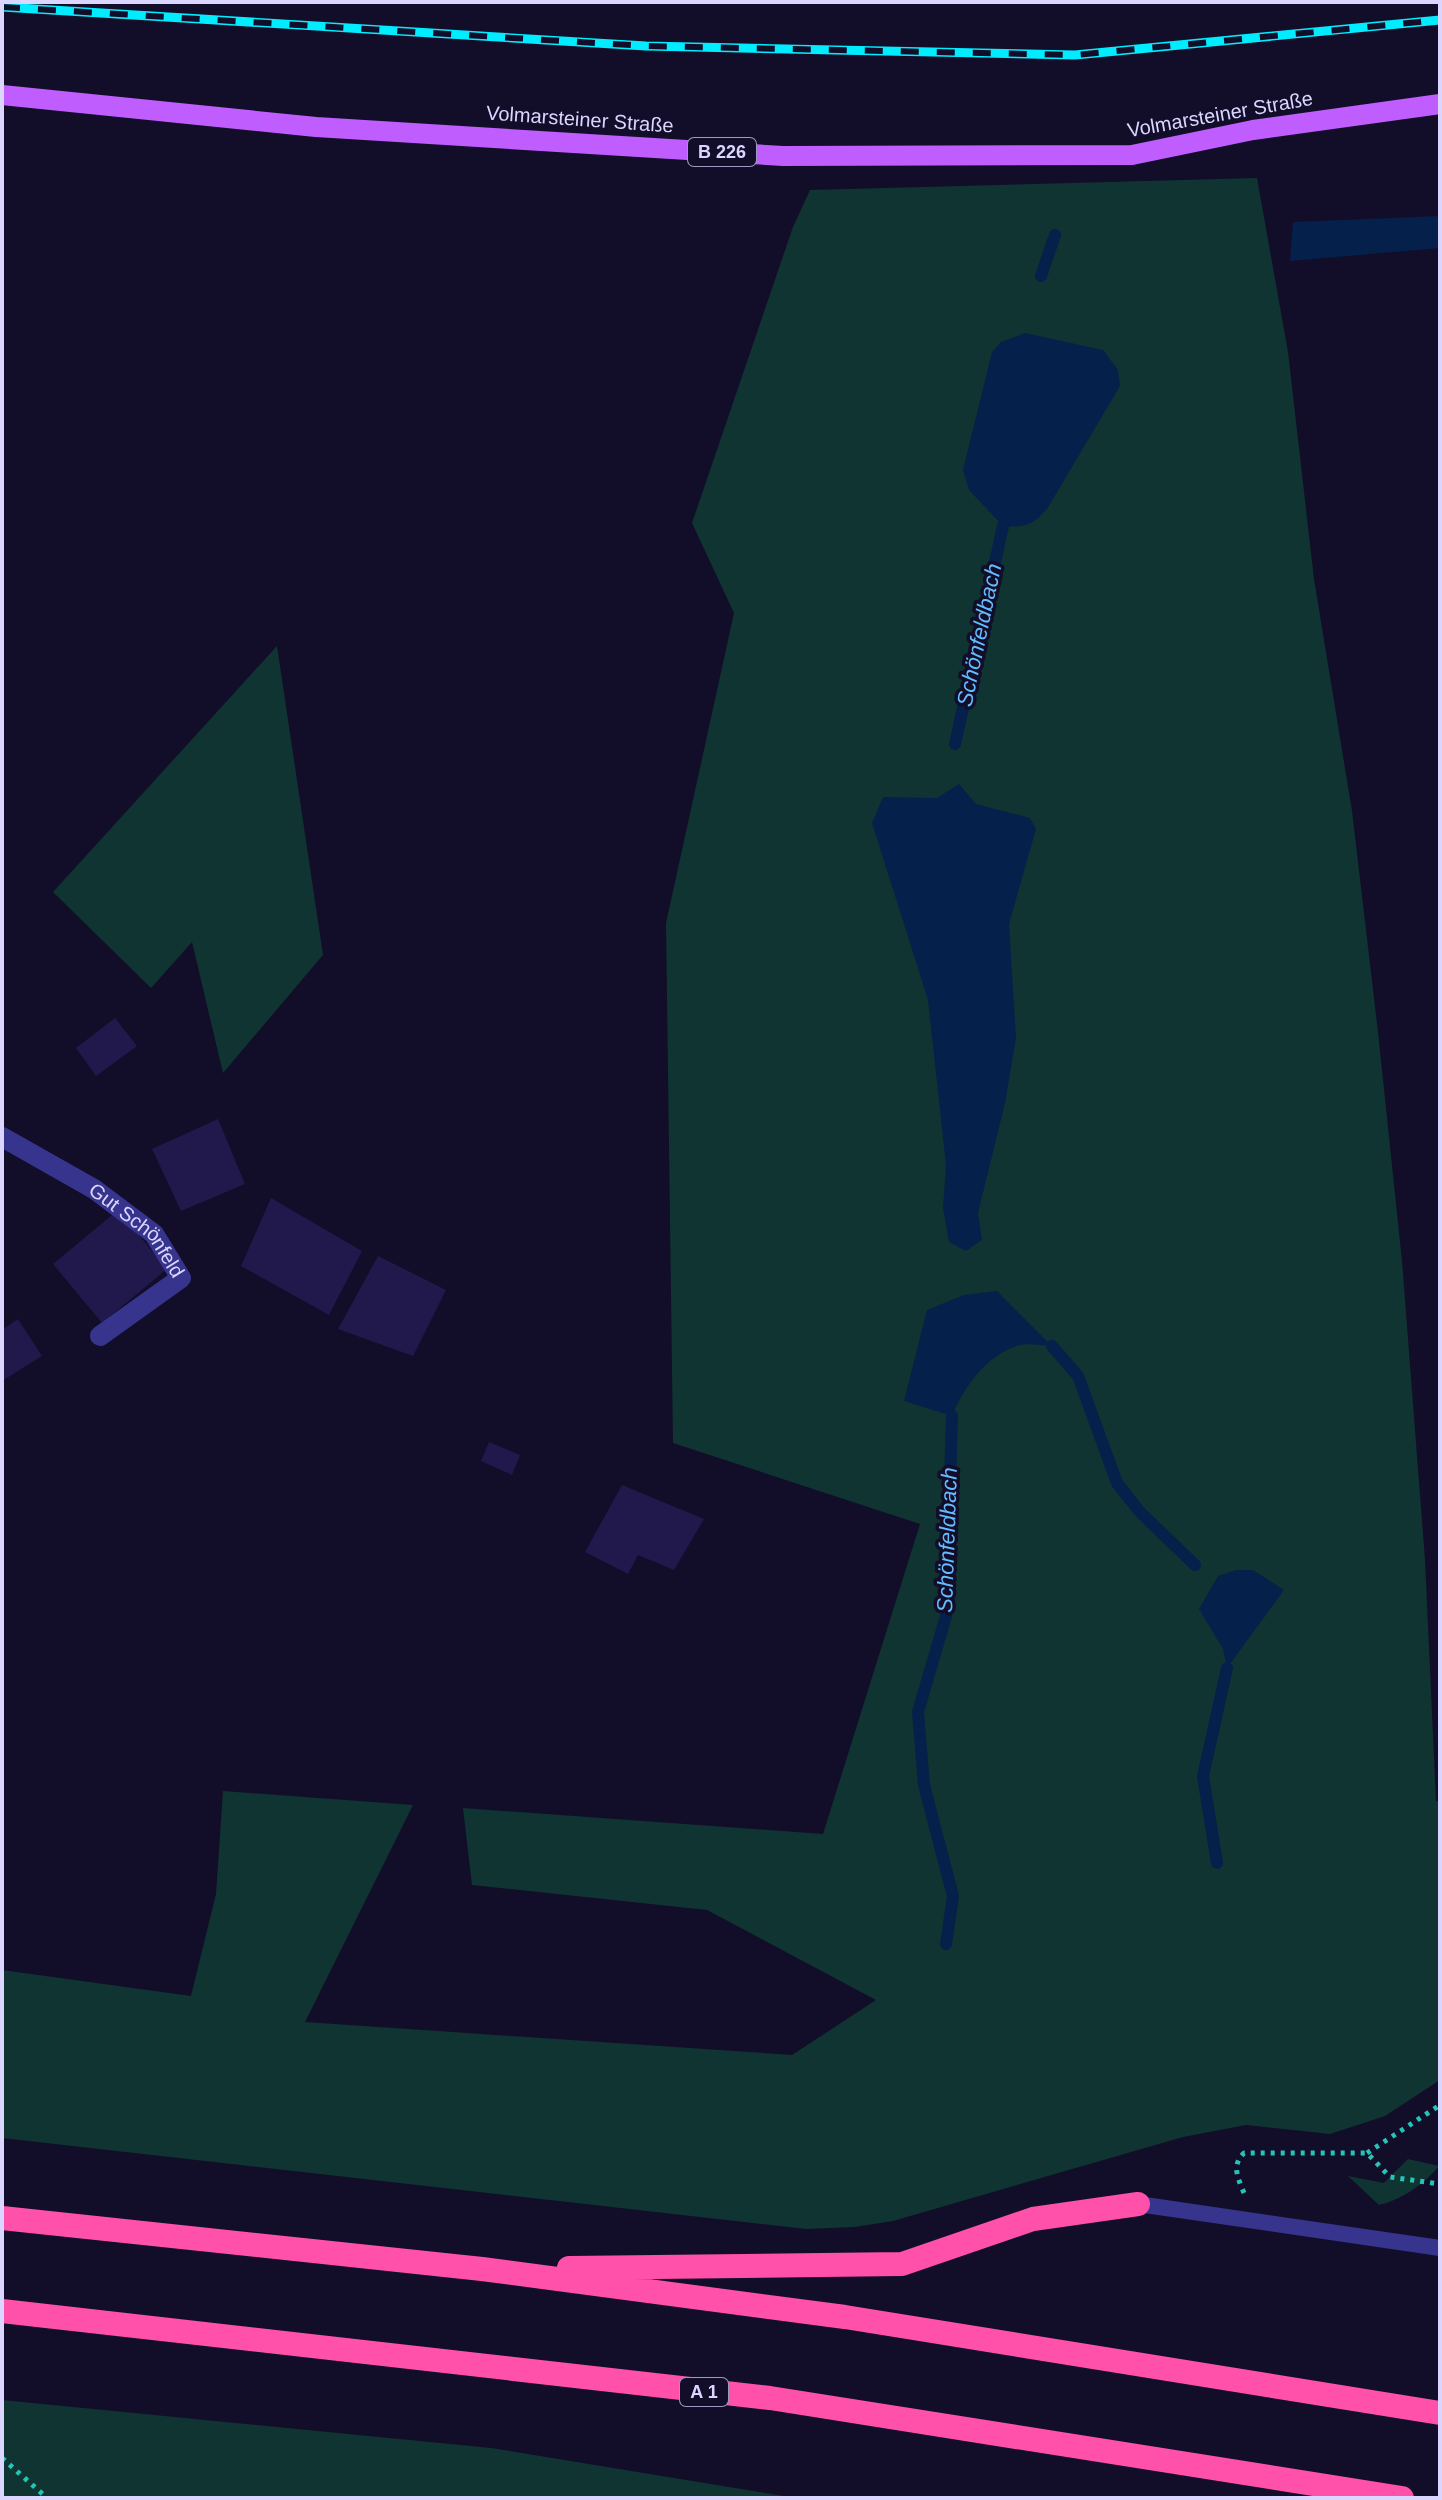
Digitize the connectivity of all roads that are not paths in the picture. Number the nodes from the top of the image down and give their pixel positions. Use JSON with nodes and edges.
{"nodes":[{"id":1,"x":2,"y":95,"type":"edge"},
{"id":2,"x":1440,"y":104,"type":"edge"},
{"id":3,"x":2,"y":1137,"type":"edge"},
{"id":4,"x":100,"y":1336,"type":"dead end"},
{"id":5,"x":1138,"y":2204,"type":"joint"},
{"id":6,"x":2,"y":2218,"type":"edge"},
{"id":7,"x":1440,"y":2248,"type":"edge"},
{"id":8,"x":482,"y":2269,"type":"junction"},
{"id":9,"x":2,"y":2311,"type":"edge"},
{"id":10,"x":1440,"y":2413,"type":"edge"},
{"id":11,"x":1402,"y":2498,"type":"edge"}],
"edges":[{"from":1,"to":2,"type":"main road","name":"Volmarsteiner Straße","number":"B 226"},
{"from":3,"to":4,"type":"street","name":"Gut Schönfeld"},
{"from":5,"to":7,"type":"lane"},
{"from":5,"to":8,"type":"highway"},
{"from":6,"to":8,"type":"highway"},
{"from":8,"to":10,"type":"highway"},
{"from":9,"to":11,"type":"highway","number":"A 1"}]}
